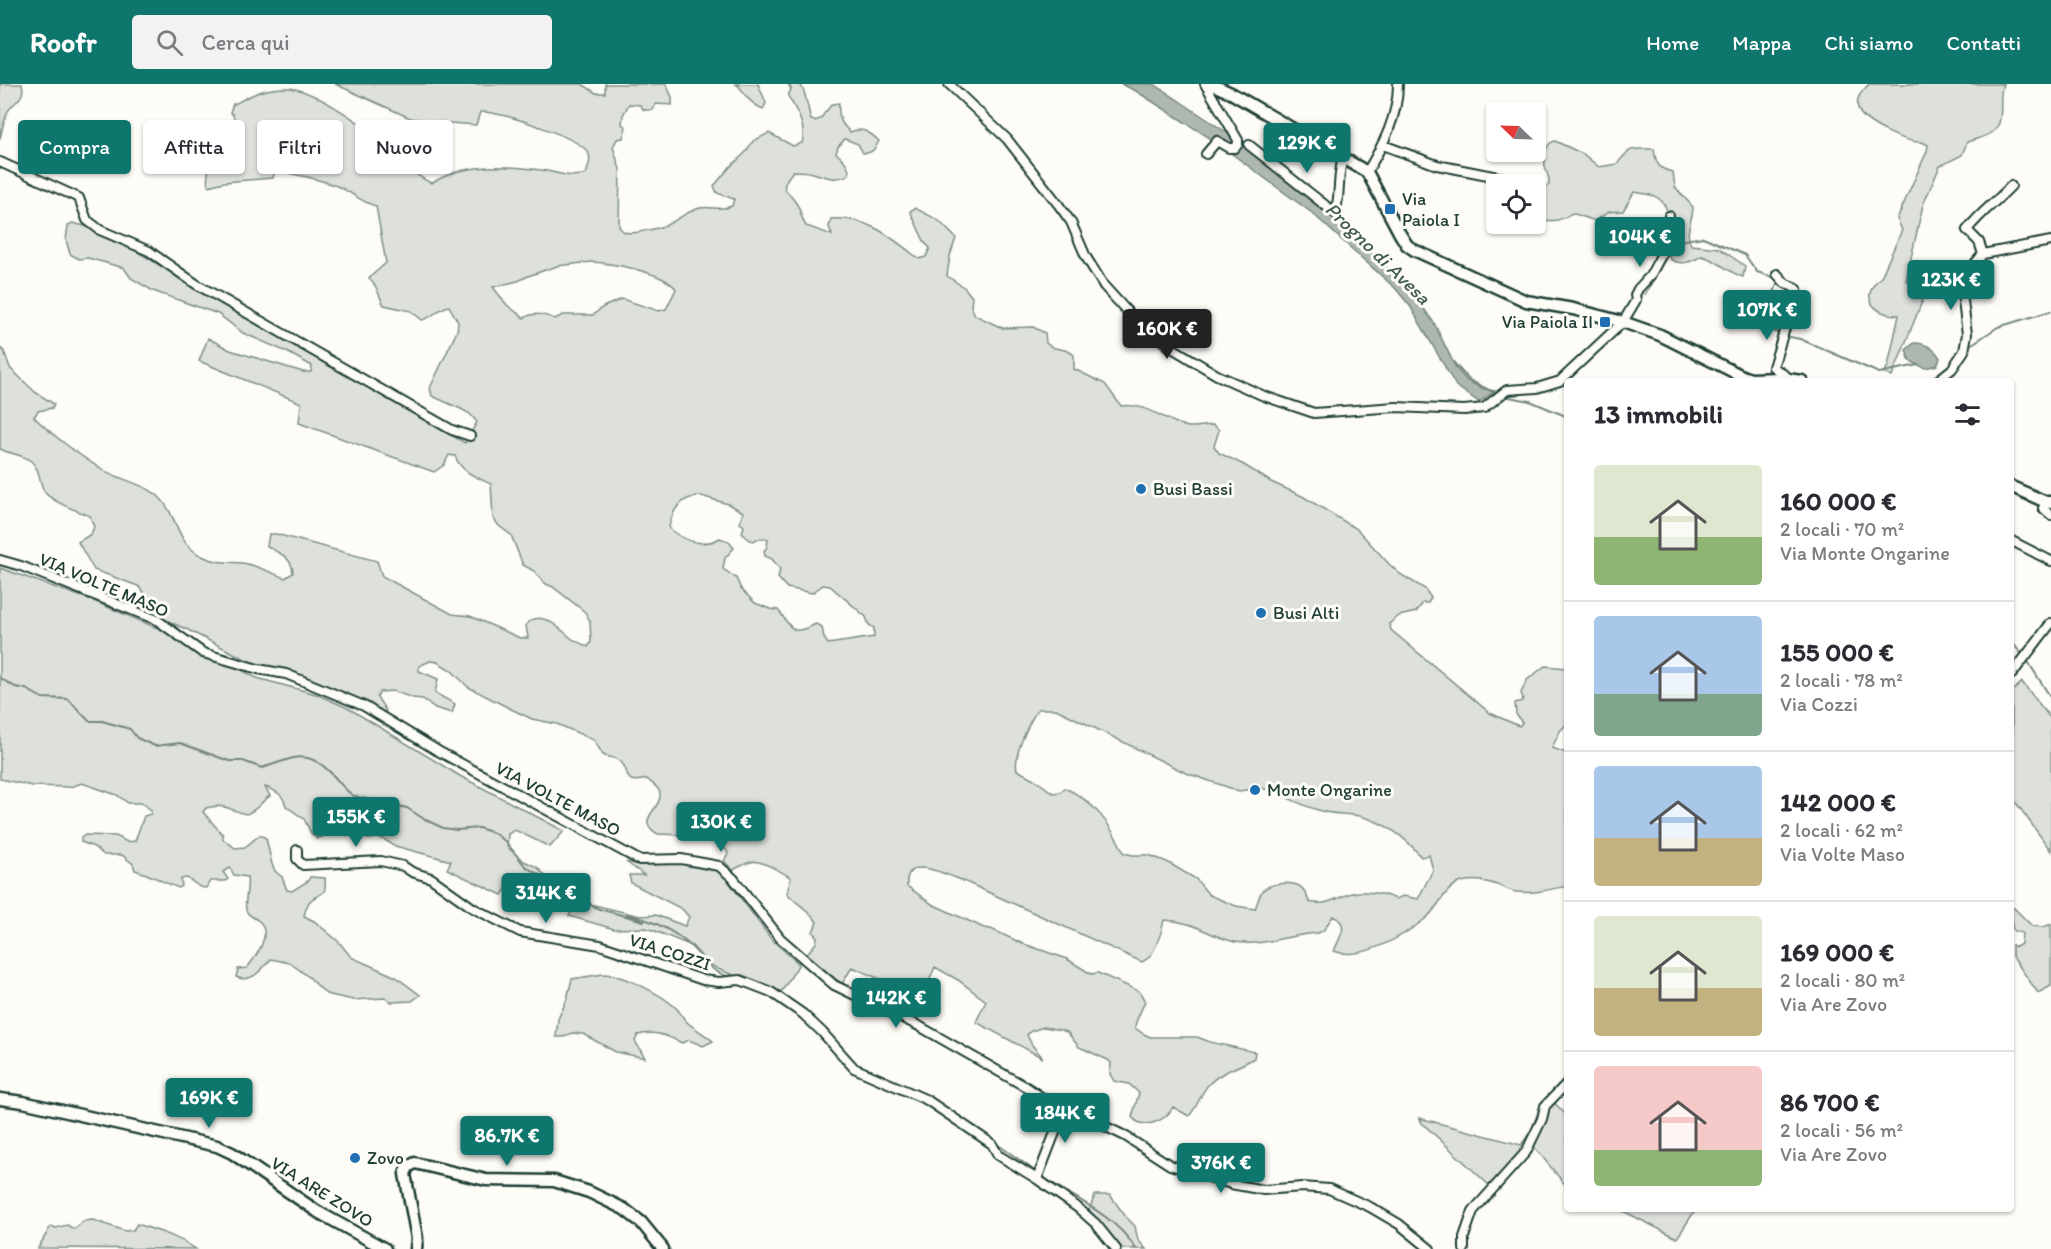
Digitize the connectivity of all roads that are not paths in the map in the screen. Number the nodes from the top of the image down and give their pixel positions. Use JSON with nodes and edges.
{"nodes":[{"id":1,"x":949,"y":84,"type":"edge"},
{"id":2,"x":1205,"y":84,"type":"edge"},
{"id":3,"x":1211,"y":84,"type":"edge"},
{"id":4,"x":1398,"y":84,"type":"edge"},
{"id":5,"x":1249,"y":145,"type":"dead end"},
{"id":6,"x":1383,"y":145,"type":"junction"},
{"id":7,"x":1206,"y":154,"type":"dead end"},
{"id":8,"x":1343,"y":158,"type":"junction"},
{"id":9,"x":0,"y":162,"type":"edge"},
{"id":10,"x":1367,"y":172,"type":"junction"},
{"id":11,"x":1486,"y":175,"type":"edge"},
{"id":12,"x":2012,"y":186,"type":"dead end"},
{"id":13,"x":1670,"y":216,"type":"dead end"},
{"id":14,"x":2051,"y":241,"type":"edge"},
{"id":15,"x":1983,"y":254,"type":"junction"},
{"id":16,"x":1777,"y":274,"type":"dead end"},
{"id":17,"x":1623,"y":322,"type":"junction"},
{"id":18,"x":1568,"y":378,"type":"edge"},
{"id":19,"x":1745,"y":378,"type":"edge"},
{"id":20,"x":1789,"y":378,"type":"edge"},
{"id":21,"x":1941,"y":378,"type":"edge"},
{"id":22,"x":1564,"y":382,"type":"edge"},
{"id":23,"x":470,"y":436,"type":"dead end"},
{"id":24,"x":2014,"y":488,"type":"edge"},
{"id":25,"x":2049,"y":503,"type":"edge"},
{"id":26,"x":2051,"y":515,"type":"edge"},
{"id":27,"x":2014,"y":542,"type":"edge"},
{"id":28,"x":0,"y":560,"type":"edge"},
{"id":29,"x":2051,"y":561,"type":"edge"},
{"id":30,"x":2051,"y":623,"type":"edge"},
{"id":31,"x":2014,"y":670,"type":"edge"},
{"id":32,"x":297,"y":850,"type":"dead end"},
{"id":33,"x":1564,"y":1086,"type":"edge"},
{"id":34,"x":0,"y":1099,"type":"edge"},
{"id":35,"x":1063,"y":1112,"type":"junction"},
{"id":36,"x":1037,"y":1179,"type":"junction"},
{"id":37,"x":385,"y":1249,"type":"edge"},
{"id":38,"x":416,"y":1249,"type":"edge"},
{"id":39,"x":663,"y":1249,"type":"edge"},
{"id":40,"x":1116,"y":1249,"type":"edge"},
{"id":41,"x":1430,"y":1249,"type":"edge"},
{"id":42,"x":1464,"y":1249,"type":"edge"}],
"edges":[{"from":1,"to":22,"type":"street"},
{"from":2,"to":7,"type":"street"},
{"from":3,"to":8,"type":"street"},
{"from":4,"to":6,"type":"street"},
{"from":5,"to":8,"type":"street"},
{"from":6,"to":10,"type":"street"},
{"from":6,"to":11,"type":"street"},
{"from":8,"to":10,"type":"street"},
{"from":9,"to":23,"type":"street"},
{"from":10,"to":17,"type":"street"},
{"from":12,"to":15,"type":"street"},
{"from":13,"to":17,"type":"street"},
{"from":14,"to":15,"type":"street"},
{"from":15,"to":21,"type":"street"},
{"from":16,"to":20,"type":"street"},
{"from":17,"to":18,"type":"street"},
{"from":17,"to":19,"type":"street"},
{"from":24,"to":25,"type":"street"},
{"from":25,"to":26,"type":"street"},
{"from":27,"to":29,"type":"street"},
{"from":28,"to":35,"type":"street","name":"VIA VOLTE MASO"},
{"from":30,"to":31,"type":"street"},
{"from":32,"to":36,"type":"street","name":"VIA COZZI"},
{"from":33,"to":42,"type":"street"},
{"from":34,"to":37,"type":"street","name":"VIA ARE ZOVO"},
{"from":35,"to":36,"type":"street"},
{"from":35,"to":41,"type":"street"},
{"from":36,"to":40,"type":"street","name":"VIA COZZI"},
{"from":38,"to":39,"type":"street"}]}
